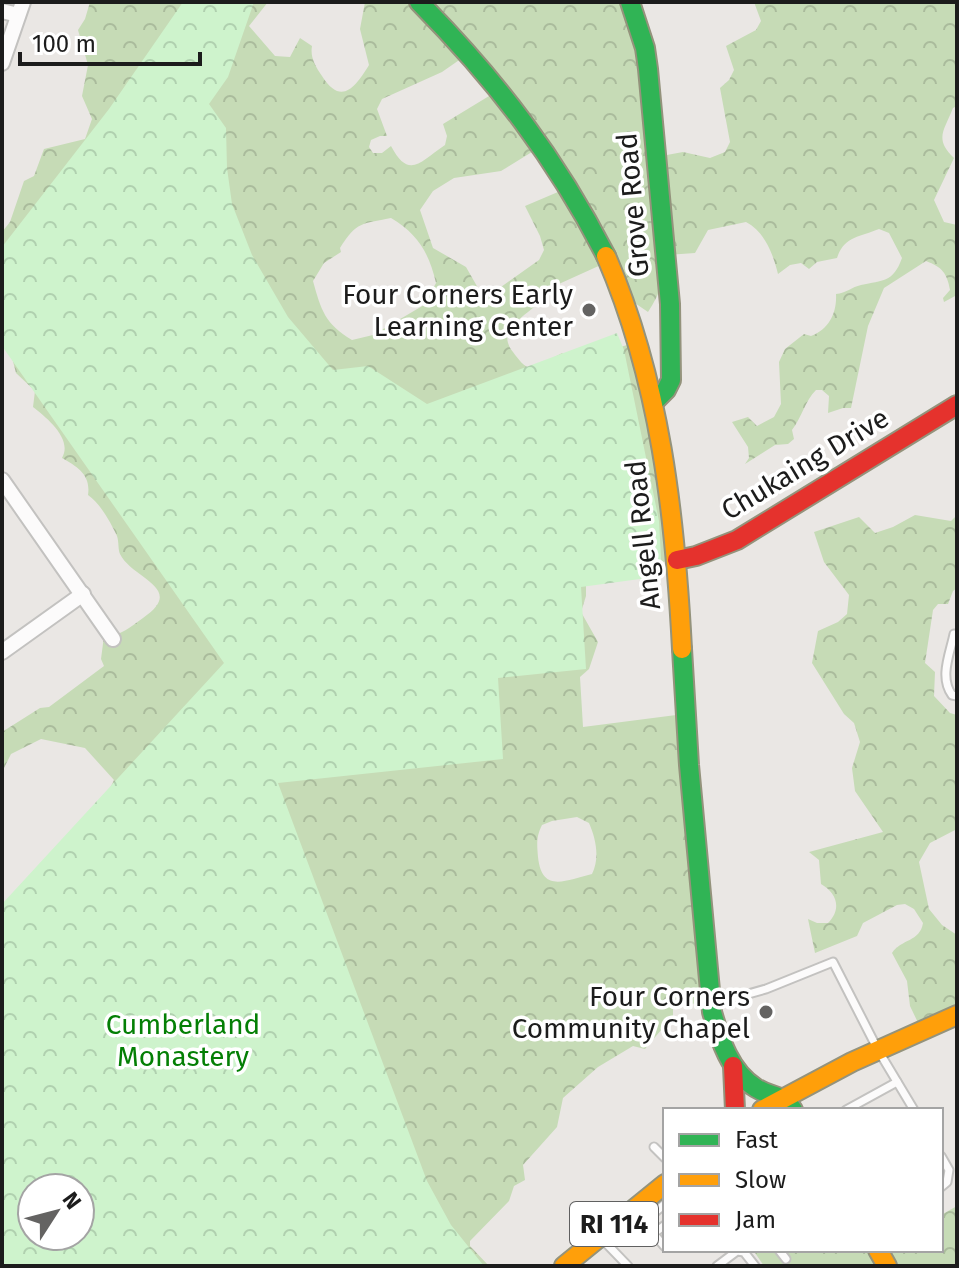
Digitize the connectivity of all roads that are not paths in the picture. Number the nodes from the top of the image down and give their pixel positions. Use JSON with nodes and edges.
{"nodes":[{"id":1,"x":419,"y":2,"type":"edge"},
{"id":2,"x":630,"y":2,"type":"edge"},
{"id":3,"x":20,"y":8,"type":"edge"},
{"id":4,"x":2,"y":11,"type":"edge"},
{"id":5,"x":2,"y":63,"type":"edge"},
{"id":6,"x":655,"y":401,"type":"junction"},
{"id":7,"x":957,"y":405,"type":"edge"},
{"id":8,"x":2,"y":480,"type":"edge"},
{"id":9,"x":677,"y":560,"type":"junction"},
{"id":10,"x":83,"y":594,"type":"junction"},
{"id":11,"x":954,"y":634,"type":"dead end"},
{"id":12,"x":113,"y":639,"type":"dead end"},
{"id":13,"x":2,"y":652,"type":"edge"},
{"id":14,"x":957,"y":696,"type":"edge"},
{"id":15,"x":711,"y":1005,"type":"junction"},
{"id":16,"x":957,"y":1015,"type":"edge"},
{"id":17,"x":878,"y":1050,"type":"junction"},
{"id":18,"x":733,"y":1066,"type":"junction"},
{"id":19,"x":897,"y":1082,"type":"junction"},
{"id":20,"x":789,"y":1104,"type":"edge"},
{"id":21,"x":735,"y":1108,"type":"edge"},
{"id":22,"x":850,"y":1108,"type":"edge"},
{"id":23,"x":913,"y":1108,"type":"edge"},
{"id":24,"x":654,"y":1147,"type":"dead end"},
{"id":25,"x":663,"y":1156,"type":"edge"},
{"id":26,"x":943,"y":1160,"type":"edge"},
{"id":27,"x":943,"y":1185,"type":"edge"},
{"id":28,"x":663,"y":1186,"type":"edge"},
{"id":29,"x":663,"y":1205,"type":"edge"},
{"id":30,"x":638,"y":1215,"type":"junction"},
{"id":31,"x":663,"y":1226,"type":"edge"},
{"id":32,"x":653,"y":1234,"type":"junction"},
{"id":33,"x":599,"y":1236,"type":"junction"},
{"id":34,"x":663,"y":1245,"type":"edge"},
{"id":35,"x":736,"y":1252,"type":"edge"},
{"id":36,"x":781,"y":1252,"type":"edge"},
{"id":37,"x":786,"y":1259,"type":"dead end"},
{"id":38,"x":565,"y":1266,"type":"edge"},
{"id":39,"x":628,"y":1266,"type":"edge"},
{"id":40,"x":717,"y":1266,"type":"edge"}],
"edges":[{"from":1,"to":6,"type":"main road","name":"Angell Road"},
{"from":2,"to":6,"type":"main road","name":"Grove Road"},
{"from":3,"to":4,"type":"street"},
{"from":3,"to":5,"type":"street"},
{"from":6,"to":9,"type":"main road","name":"Angell Road"},
{"from":7,"to":9,"type":"main road","name":"Chukaing Drive"},
{"from":8,"to":10,"type":"street"},
{"from":9,"to":15,"type":"main road","name":"Angell Road"},
{"from":10,"to":12,"type":"street"},
{"from":10,"to":13,"type":"street"},
{"from":11,"to":14,"type":"lane"},
{"from":15,"to":17,"type":"lane"},
{"from":15,"to":18,"type":"main road","name":"Angell Road"},
{"from":16,"to":17,"type":"main road"},
{"from":17,"to":19,"type":"lane"},
{"from":17,"to":20,"type":"main road"},
{"from":18,"to":20,"type":"main road","name":"Angell Road"},
{"from":18,"to":21,"type":"main road"},
{"from":19,"to":22,"type":"lane"},
{"from":19,"to":23,"type":"lane"},
{"from":24,"to":25,"type":"lane"},
{"from":26,"to":27,"type":"lane"},
{"from":28,"to":30,"type":"main road","number":"RI 114"},
{"from":29,"to":30,"type":"lane"},
{"from":30,"to":32,"type":"lane"},
{"from":30,"to":33,"type":"main road","number":"RI 114"},
{"from":31,"to":32,"type":"lane"},
{"from":32,"to":34,"type":"lane"},
{"from":33,"to":38,"type":"main road","number":"RI 114"},
{"from":33,"to":39,"type":"lane"},
{"from":35,"to":40,"type":"lane"},
{"from":36,"to":37,"type":"lane"}]}
